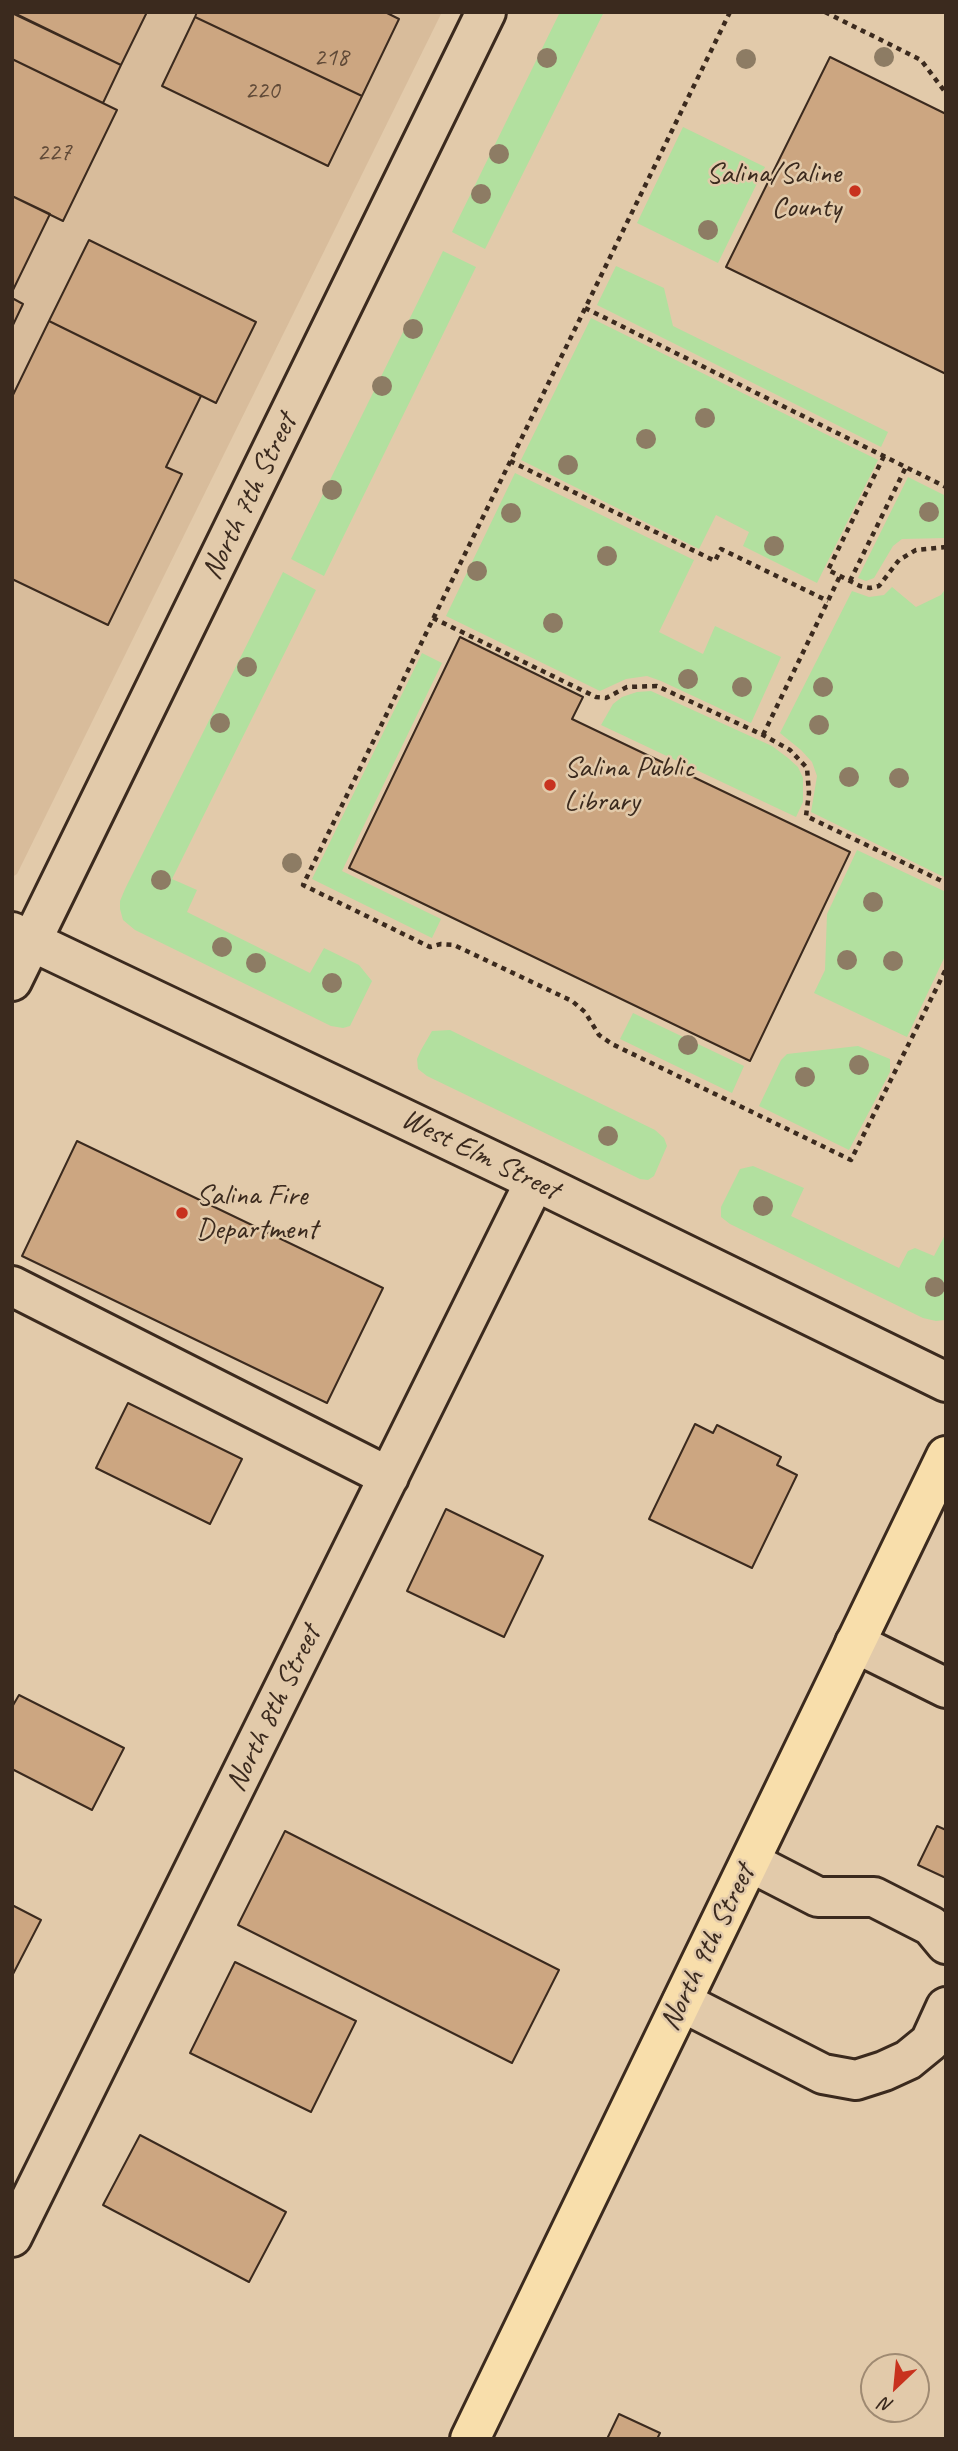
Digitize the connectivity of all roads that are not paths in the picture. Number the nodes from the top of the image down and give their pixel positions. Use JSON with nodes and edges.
{"nodes":[{"id":1,"x":486,"y":12,"type":"edge"},
{"id":2,"x":22,"y":937,"type":"edge"},
{"id":3,"x":12,"y":981,"type":"edge"},
{"id":4,"x":535,"y":1181,"type":"junction"},
{"id":5,"x":12,"y":1286,"type":"edge"},
{"id":6,"x":946,"y":1382,"type":"edge"},
{"id":7,"x":946,"y":1456,"type":"edge"},
{"id":8,"x":389,"y":1477,"type":"junction"},
{"id":9,"x":855,"y":1643,"type":"junction"},
{"id":10,"x":946,"y":1688,"type":"edge"},
{"id":11,"x":750,"y":1861,"type":"junction"},
{"id":12,"x":946,"y":1944,"type":"edge"},
{"id":13,"x":682,"y":2002,"type":"junction"},
{"id":14,"x":946,"y":2007,"type":"edge"},
{"id":15,"x":12,"y":2238,"type":"edge"},
{"id":16,"x":470,"y":2439,"type":"edge"}],
"edges":[{"from":1,"to":2,"type":"street","name":"North 7th Street"},
{"from":2,"to":3,"type":"street","name":"North 7th Street"},
{"from":2,"to":4,"type":"street","name":"West Elm Street"},
{"from":4,"to":6,"type":"street","name":"West Elm Street"},
{"from":4,"to":8,"type":"street","name":"North 8th Street"},
{"from":5,"to":8,"type":"street"},
{"from":7,"to":9,"type":"main road","name":"North 9th Street"},
{"from":8,"to":15,"type":"street","name":"North 8th Street"},
{"from":9,"to":10,"type":"street"},
{"from":9,"to":11,"type":"main road","name":"North 9th Street"},
{"from":11,"to":12,"type":"street"},
{"from":11,"to":13,"type":"main road","name":"North 9th Street"},
{"from":13,"to":14,"type":"street"},
{"from":13,"to":16,"type":"main road","name":"North 9th Street"}]}
